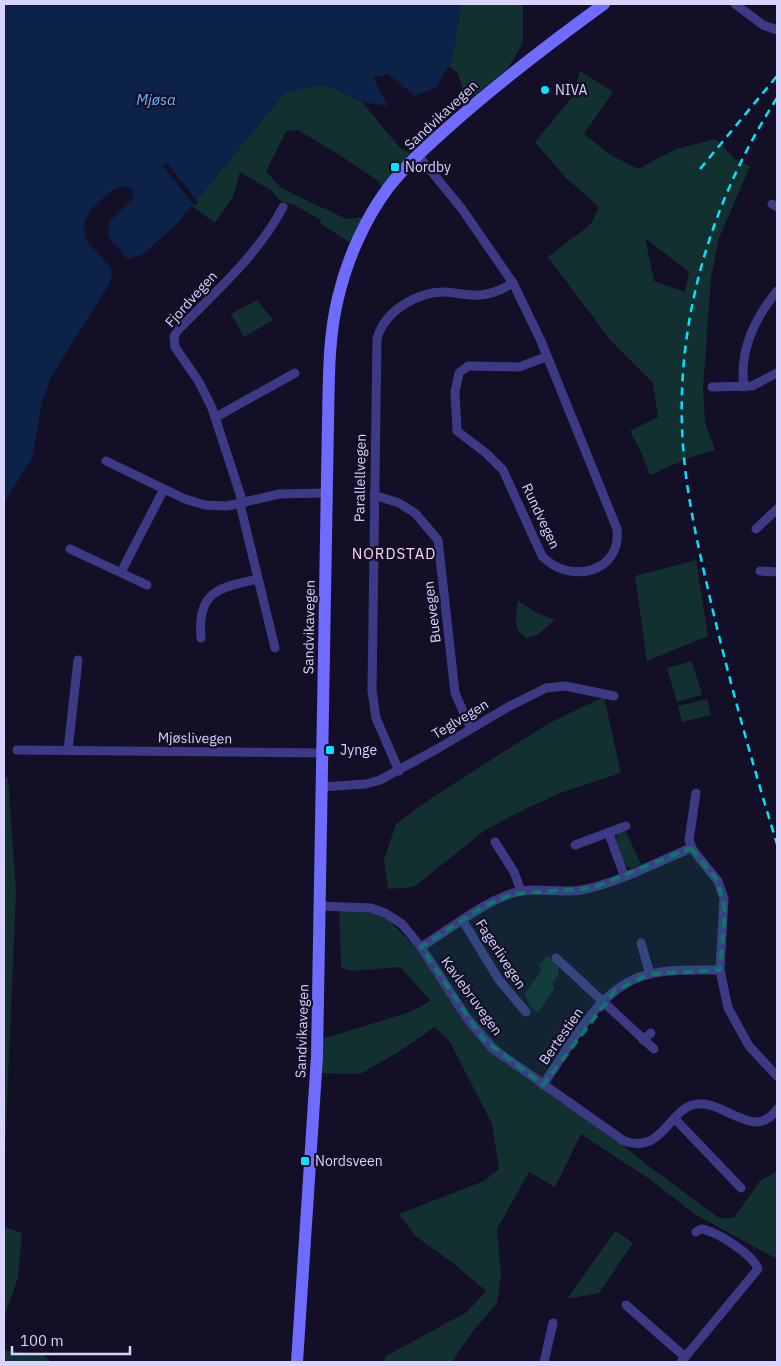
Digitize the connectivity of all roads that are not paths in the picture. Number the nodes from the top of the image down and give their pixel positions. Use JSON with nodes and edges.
{"nodes":[{"id":1,"x":604,"y":4,"type":"edge"},
{"id":2,"x":735,"y":4,"type":"edge"},
{"id":3,"x":777,"y":30,"type":"edge"},
{"id":4,"x":418,"y":155,"type":"junction"},
{"id":5,"x":283,"y":208,"type":"dead end"},
{"id":6,"x":513,"y":283,"type":"junction"},
{"id":7,"x":777,"y":291,"type":"edge"},
{"id":8,"x":546,"y":356,"type":"junction"},
{"id":9,"x":295,"y":373,"type":"dead end"},
{"id":10,"x":777,"y":373,"type":"edge"},
{"id":11,"x":712,"y":387,"type":"dead end"},
{"id":12,"x":744,"y":387,"type":"junction"},
{"id":13,"x":216,"y":417,"type":"junction"},
{"id":14,"x":106,"y":461,"type":"dead end"},
{"id":15,"x":164,"y":489,"type":"junction"},
{"id":16,"x":326,"y":493,"type":"junction"},
{"id":17,"x":374,"y":496,"type":"junction"},
{"id":18,"x":241,"y":503,"type":"junction"},
{"id":19,"x":777,"y":509,"type":"edge"},
{"id":20,"x":756,"y":529,"type":"dead end"},
{"id":21,"x":70,"y":549,"type":"dead end"},
{"id":22,"x":760,"y":571,"type":"dead end"},
{"id":23,"x":121,"y":572,"type":"junction"},
{"id":24,"x":777,"y":572,"type":"edge"},
{"id":25,"x":258,"y":579,"type":"junction"},
{"id":26,"x":147,"y":585,"type":"dead end"},
{"id":27,"x":201,"y":638,"type":"dead end"},
{"id":28,"x":275,"y":648,"type":"dead end"},
{"id":29,"x":78,"y":660,"type":"dead end"},
{"id":30,"x":614,"y":696,"type":"dead end"},
{"id":31,"x":471,"y":729,"type":"junction"},
{"id":32,"x":17,"y":750,"type":"dead end"},
{"id":33,"x":68,"y":750,"type":"junction"},
{"id":34,"x":322,"y":753,"type":"junction"},
{"id":35,"x":399,"y":771,"type":"junction"},
{"id":36,"x":322,"y":787,"type":"junction"},
{"id":37,"x":696,"y":793,"type":"dead end"},
{"id":38,"x":626,"y":826,"type":"dead end"},
{"id":39,"x":609,"y":834,"type":"junction"},
{"id":40,"x":495,"y":842,"type":"dead end"},
{"id":41,"x":575,"y":845,"type":"dead end"},
{"id":42,"x":691,"y":848,"type":"junction"},
{"id":43,"x":624,"y":875,"type":"junction"},
{"id":44,"x":521,"y":891,"type":"junction"},
{"id":45,"x":319,"y":906,"type":"junction"},
{"id":46,"x":463,"y":921,"type":"junction"},
{"id":47,"x":641,"y":943,"type":"dead end"},
{"id":48,"x":421,"y":947,"type":"junction"},
{"id":49,"x":556,"y":958,"type":"dead end"},
{"id":50,"x":720,"y":970,"type":"junction"},
{"id":51,"x":650,"y":974,"type":"junction"},
{"id":52,"x":602,"y":1003,"type":"junction"},
{"id":53,"x":526,"y":1012,"type":"dead end"},
{"id":54,"x":651,"y":1033,"type":"dead end"},
{"id":55,"x":643,"y":1040,"type":"junction"},
{"id":56,"x":654,"y":1049,"type":"dead end"},
{"id":57,"x":777,"y":1076,"type":"edge"},
{"id":58,"x":543,"y":1085,"type":"junction"},
{"id":59,"x":777,"y":1109,"type":"edge"},
{"id":60,"x":675,"y":1119,"type":"junction"},
{"id":61,"x":741,"y":1188,"type":"dead end"},
{"id":62,"x":696,"y":1232,"type":"dead end"},
{"id":63,"x":626,"y":1305,"type":"dead end"},
{"id":64,"x":553,"y":1323,"type":"dead end"},
{"id":65,"x":683,"y":1360,"type":"edge"},
{"id":66,"x":297,"y":1362,"type":"edge"},
{"id":67,"x":544,"y":1362,"type":"edge"}],
"edges":[{"from":1,"to":4,"type":"main road","name":"Sandvikavegen"},
{"from":2,"to":3,"type":"street"},
{"from":4,"to":6,"type":"street","name":"Rundvegen"},
{"from":4,"to":16,"type":"main road","name":"Sandvikavegen"},
{"from":5,"to":13,"type":"street","name":"Fjordvegen"},
{"from":6,"to":8,"type":"street","name":"Rundvegen"},
{"from":6,"to":17,"type":"street","name":"Parallellvegen"},
{"from":7,"to":12,"type":"street"},
{"from":8,"to":8,"type":"street","name":"Rundvegen"},
{"from":9,"to":13,"type":"street"},
{"from":10,"to":12,"type":"street"},
{"from":11,"to":12,"type":"street"},
{"from":13,"to":18,"type":"street","name":"Fjordvegen"},
{"from":14,"to":15,"type":"street"},
{"from":15,"to":18,"type":"street"},
{"from":15,"to":23,"type":"street"},
{"from":16,"to":18,"type":"street"},
{"from":16,"to":34,"type":"main road","name":"Sandvikavegen"},
{"from":17,"to":31,"type":"street","name":"Buevegen"},
{"from":17,"to":35,"type":"street","name":"Parallellvegen"},
{"from":18,"to":25,"type":"street","name":"Fjordvegen"},
{"from":19,"to":20,"type":"street"},
{"from":21,"to":23,"type":"street"},
{"from":22,"to":24,"type":"street"},
{"from":23,"to":26,"type":"street"},
{"from":25,"to":27,"type":"street"},
{"from":25,"to":28,"type":"street","name":"Fjordvegen"},
{"from":29,"to":33,"type":"street"},
{"from":30,"to":31,"type":"street","name":"Teglvegen"},
{"from":31,"to":35,"type":"street","name":"Teglvegen"},
{"from":32,"to":33,"type":"street","name":"Mjøslivegen"},
{"from":33,"to":34,"type":"street","name":"Mjøslivegen"},
{"from":34,"to":36,"type":"main road","name":"Sandvikavegen"},
{"from":35,"to":36,"type":"street","name":"Teglvegen"},
{"from":36,"to":45,"type":"main road","name":"Sandvikavegen"},
{"from":37,"to":42,"type":"street"},
{"from":38,"to":39,"type":"street"},
{"from":39,"to":41,"type":"street"},
{"from":39,"to":43,"type":"street"},
{"from":40,"to":44,"type":"street"},
{"from":42,"to":43,"type":"street","name":"Fagerlivegen"},
{"from":42,"to":50,"type":"street"},
{"from":43,"to":44,"type":"street","name":"Fagerlivegen"},
{"from":44,"to":46,"type":"street","name":"Fagerlivegen"},
{"from":45,"to":48,"type":"street","name":"Kavlebruvegen"},
{"from":45,"to":66,"type":"main road","name":"Sandvikavegen"},
{"from":46,"to":48,"type":"street","name":"Fagerlivegen"},
{"from":46,"to":53,"type":"street","name":"Fagerlivegen"},
{"from":47,"to":51,"type":"street"},
{"from":48,"to":58,"type":"street","name":"Kavlebruvegen"},
{"from":49,"to":52,"type":"street","name":"Bertestien"},
{"from":50,"to":51,"type":"street","name":"Bertestien"},
{"from":50,"to":57,"type":"street"},
{"from":51,"to":52,"type":"street","name":"Bertestien"},
{"from":52,"to":55,"type":"street","name":"Bertestien"},
{"from":52,"to":58,"type":"street","name":"Bertestien"},
{"from":54,"to":55,"type":"street"},
{"from":55,"to":56,"type":"street","name":"Bertestien"},
{"from":58,"to":60,"type":"street","name":"Kavlebruvegen"},
{"from":59,"to":60,"type":"street","name":"Kavlebruvegen"},
{"from":60,"to":61,"type":"street"},
{"from":62,"to":65,"type":"street"},
{"from":63,"to":65,"type":"street"},
{"from":64,"to":67,"type":"street"}]}
